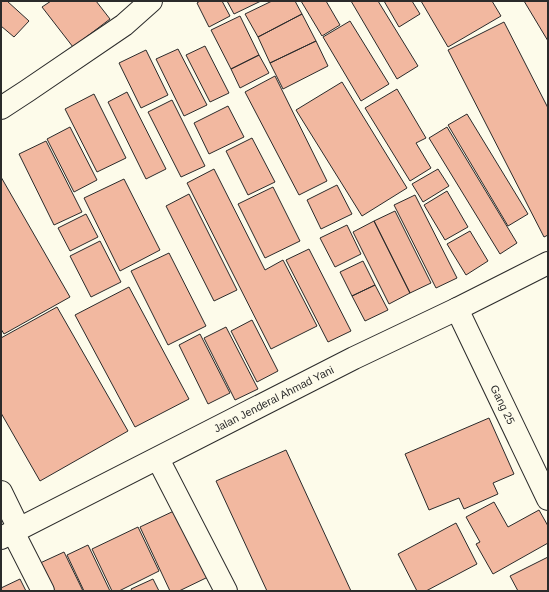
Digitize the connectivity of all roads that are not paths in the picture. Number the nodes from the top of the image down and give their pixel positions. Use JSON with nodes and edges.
{"nodes":[{"id":1,"x":151,"y":1,"type":"edge"},
{"id":2,"x":1,"y":108,"type":"edge"},
{"id":3,"x":548,"y":264,"type":"edge"},
{"id":4,"x":457,"y":309,"type":"junction"},
{"id":5,"x":158,"y":459,"type":"junction"},
{"id":6,"x":1,"y":492,"type":"edge"},
{"id":7,"x":548,"y":500,"type":"edge"},
{"id":8,"x":11,"y":533,"type":"edge"},
{"id":9,"x":43,"y":591,"type":"edge"},
{"id":10,"x":226,"y":591,"type":"edge"}],
"edges":[{"from":1,"to":2,"type":"street"},
{"from":3,"to":4,"type":"street","name":"Jalan Jenderal Ahmad Yani"},
{"from":4,"to":5,"type":"street","name":"Jalan Jenderal Ahmad Yani"},
{"from":4,"to":7,"type":"street","name":"Gang 25"},
{"from":5,"to":8,"type":"street","name":"Jalan Jenderal Ahmad Yani"},
{"from":5,"to":10,"type":"street"},
{"from":6,"to":8,"type":"street"},
{"from":8,"to":9,"type":"street"}]}
